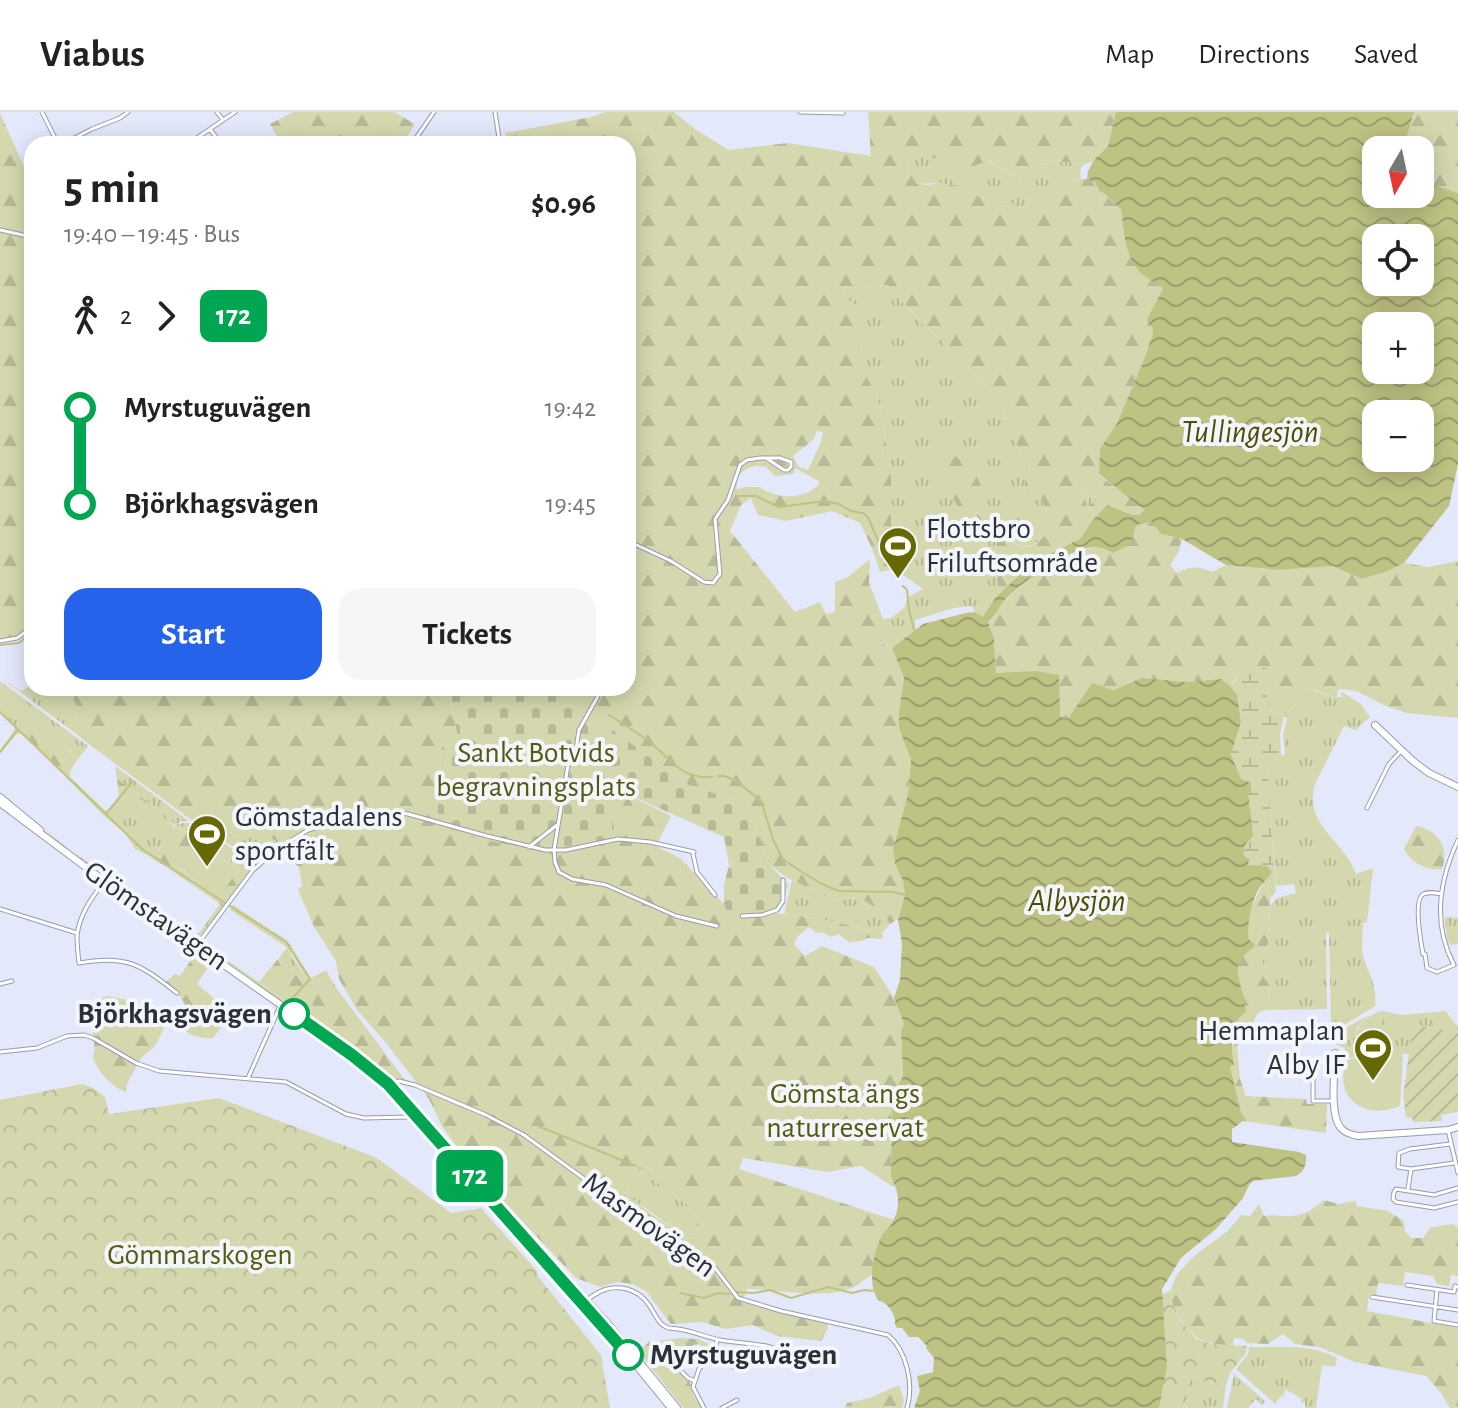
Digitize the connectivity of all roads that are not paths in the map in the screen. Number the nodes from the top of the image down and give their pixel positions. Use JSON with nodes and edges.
{"nodes":[{"id":1,"x":42,"y":112,"type":"edge"},
{"id":2,"x":128,"y":112,"type":"edge"},
{"id":3,"x":217,"y":112,"type":"edge"},
{"id":4,"x":235,"y":112,"type":"edge"},
{"id":5,"x":434,"y":112,"type":"edge"},
{"id":6,"x":495,"y":112,"type":"edge"},
{"id":7,"x":800,"y":112,"type":"edge"},
{"id":8,"x":843,"y":113,"type":"edge"},
{"id":9,"x":223,"y":120,"type":"junction"},
{"id":10,"x":210,"y":129,"type":"junction"},
{"id":11,"x":56,"y":136,"type":"edge"},
{"id":12,"x":78,"y":136,"type":"edge"},
{"id":13,"x":200,"y":136,"type":"edge"},
{"id":14,"x":215,"y":136,"type":"edge"},
{"id":15,"x":418,"y":136,"type":"edge"},
{"id":16,"x":499,"y":136,"type":"edge"},
{"id":17,"x":0,"y":230,"type":"edge"},
{"id":18,"x":24,"y":235,"type":"edge"},
{"id":19,"x":766,"y":458,"type":"junction"},
{"id":20,"x":636,"y":545,"type":"edge"},
{"id":21,"x":24,"y":633,"type":"edge"},
{"id":22,"x":0,"y":641,"type":"edge"},
{"id":23,"x":598,"y":696,"type":"edge"},
{"id":24,"x":1375,"y":725,"type":"dead end"},
{"id":25,"x":1401,"y":751,"type":"junction"},
{"id":26,"x":1458,"y":787,"type":"edge"},
{"id":27,"x":0,"y":797,"type":"edge"},
{"id":28,"x":0,"y":803,"type":"edge"},
{"id":29,"x":1367,"y":808,"type":"dead end"},
{"id":30,"x":557,"y":825,"type":"junction"},
{"id":31,"x":48,"y":838,"type":"junction"},
{"id":32,"x":1458,"y":840,"type":"edge"},
{"id":33,"x":529,"y":847,"type":"junction"},
{"id":34,"x":554,"y":850,"type":"junction"},
{"id":35,"x":783,"y":880,"type":"dead end"},
{"id":36,"x":105,"y":881,"type":"junction"},
{"id":37,"x":1442,"y":894,"type":"junction"},
{"id":38,"x":715,"y":895,"type":"dead end"},
{"id":39,"x":0,"y":909,"type":"edge"},
{"id":40,"x":742,"y":916,"type":"dead end"},
{"id":41,"x":717,"y":926,"type":"dead end"},
{"id":42,"x":77,"y":933,"type":"junction"},
{"id":43,"x":197,"y":945,"type":"junction"},
{"id":44,"x":1456,"y":967,"type":"edge"},
{"id":45,"x":12,"y":981,"type":"dead end"},
{"id":46,"x":0,"y":984,"type":"edge"},
{"id":47,"x":177,"y":993,"type":"dead end"},
{"id":48,"x":281,"y":1004,"type":"junction"},
{"id":49,"x":0,"y":1052,"type":"edge"},
{"id":50,"x":1335,"y":1053,"type":"dead end"},
{"id":51,"x":1275,"y":1070,"type":"dead end"},
{"id":52,"x":248,"y":1078,"type":"junction"},
{"id":53,"x":388,"y":1084,"type":"junction"},
{"id":54,"x":1334,"y":1101,"type":"junction"},
{"id":55,"x":414,"y":1114,"type":"junction"},
{"id":56,"x":1458,"y":1127,"type":"edge"},
{"id":57,"x":1448,"y":1130,"type":"junction"},
{"id":58,"x":1450,"y":1144,"type":"junction"},
{"id":59,"x":1454,"y":1163,"type":"junction"},
{"id":60,"x":1411,"y":1169,"type":"junction"},
{"id":61,"x":1458,"y":1173,"type":"edge"},
{"id":62,"x":1458,"y":1188,"type":"edge"},
{"id":63,"x":1408,"y":1191,"type":"junction"},
{"id":64,"x":1458,"y":1202,"type":"edge"},
{"id":65,"x":542,"y":1256,"type":"junction"},
{"id":66,"x":561,"y":1282,"type":"junction"},
{"id":67,"x":1407,"y":1285,"type":"dead end"},
{"id":68,"x":1458,"y":1287,"type":"edge"},
{"id":69,"x":1437,"y":1290,"type":"junction"},
{"id":70,"x":1372,"y":1297,"type":"dead end"},
{"id":71,"x":587,"y":1300,"type":"junction"},
{"id":72,"x":1436,"y":1306,"type":"junction"},
{"id":73,"x":1458,"y":1310,"type":"edge"},
{"id":74,"x":588,"y":1311,"type":"junction"},
{"id":75,"x":1458,"y":1325,"type":"edge"},
{"id":76,"x":717,"y":1340,"type":"junction"},
{"id":77,"x":715,"y":1351,"type":"junction"},
{"id":78,"x":749,"y":1364,"type":"dead end"},
{"id":79,"x":803,"y":1364,"type":"dead end"},
{"id":80,"x":682,"y":1372,"type":"dead end"},
{"id":81,"x":695,"y":1381,"type":"junction"},
{"id":82,"x":737,"y":1400,"type":"dead end"},
{"id":83,"x":674,"y":1408,"type":"edge"},
{"id":84,"x":704,"y":1408,"type":"edge"},
{"id":85,"x":722,"y":1408,"type":"edge"},
{"id":86,"x":907,"y":1408,"type":"edge"}],
"edges":[{"from":1,"to":11,"type":"street"},
{"from":2,"to":12,"type":"street"},
{"from":3,"to":9,"type":"street"},
{"from":4,"to":9,"type":"street"},
{"from":5,"to":15,"type":"street"},
{"from":6,"to":16,"type":"street"},
{"from":7,"to":8,"type":"street"},
{"from":9,"to":10,"type":"street"},
{"from":10,"to":13,"type":"street"},
{"from":10,"to":14,"type":"street"},
{"from":17,"to":18,"type":"street"},
{"from":19,"to":19,"type":"street"},
{"from":19,"to":20,"type":"street"},
{"from":21,"to":22,"type":"street"},
{"from":23,"to":30,"type":"street"},
{"from":24,"to":25,"type":"main road"},
{"from":25,"to":26,"type":"main road"},
{"from":25,"to":29,"type":"street"},
{"from":27,"to":31,"type":"main road","name":"Glömstavägen"},
{"from":28,"to":31,"type":"main road","name":"Glömstavägen"},
{"from":30,"to":33,"type":"street"},
{"from":30,"to":34,"type":"street"},
{"from":31,"to":36,"type":"main road","name":"Glömstavägen"},
{"from":32,"to":37,"type":"street"},
{"from":33,"to":34,"type":"street"},
{"from":33,"to":43,"type":"street"},
{"from":34,"to":38,"type":"street"},
{"from":34,"to":41,"type":"street"},
{"from":35,"to":40,"type":"street"},
{"from":36,"to":42,"type":"street"},
{"from":36,"to":43,"type":"main road","name":"Glömstavägen"},
{"from":37,"to":44,"type":"street"},
{"from":37,"to":44,"type":"street"},
{"from":39,"to":42,"type":"street"},
{"from":42,"to":47,"type":"street"},
{"from":43,"to":48,"type":"main road","name":"Glömstavägen"},
{"from":45,"to":46,"type":"street"},
{"from":48,"to":52,"type":"street"},
{"from":48,"to":53,"type":"main road","name":"Glömstavägen"},
{"from":49,"to":52,"type":"street"},
{"from":50,"to":54,"type":"main road"},
{"from":51,"to":54,"type":"street"},
{"from":52,"to":55,"type":"street"},
{"from":53,"to":55,"type":"main road","name":"Glömstavägen"},
{"from":53,"to":86,"type":"street","name":"Masmovägen"},
{"from":54,"to":57,"type":"main road"},
{"from":55,"to":65,"type":"main road","name":"Glömstavägen"},
{"from":56,"to":57,"type":"main road"},
{"from":57,"to":58,"type":"street"},
{"from":58,"to":59,"type":"street"},
{"from":58,"to":60,"type":"street"},
{"from":59,"to":60,"type":"street"},
{"from":59,"to":61,"type":"street"},
{"from":60,"to":63,"type":"street"},
{"from":62,"to":63,"type":"street"},
{"from":63,"to":64,"type":"street"},
{"from":65,"to":66,"type":"main road"},
{"from":65,"to":71,"type":"main road"},
{"from":66,"to":71,"type":"main road"},
{"from":66,"to":74,"type":"main road"},
{"from":67,"to":69,"type":"street"},
{"from":68,"to":69,"type":"street"},
{"from":69,"to":72,"type":"street"},
{"from":70,"to":72,"type":"street"},
{"from":71,"to":74,"type":"main road"},
{"from":71,"to":76,"type":"street"},
{"from":71,"to":83,"type":"main road"},
{"from":72,"to":73,"type":"street"},
{"from":72,"to":75,"type":"street"},
{"from":74,"to":83,"type":"main road"},
{"from":76,"to":77,"type":"street"},
{"from":76,"to":79,"type":"street"},
{"from":77,"to":78,"type":"street"},
{"from":77,"to":81,"type":"street"},
{"from":80,"to":81,"type":"street"},
{"from":81,"to":84,"type":"street"},
{"from":82,"to":85,"type":"street"}]}
